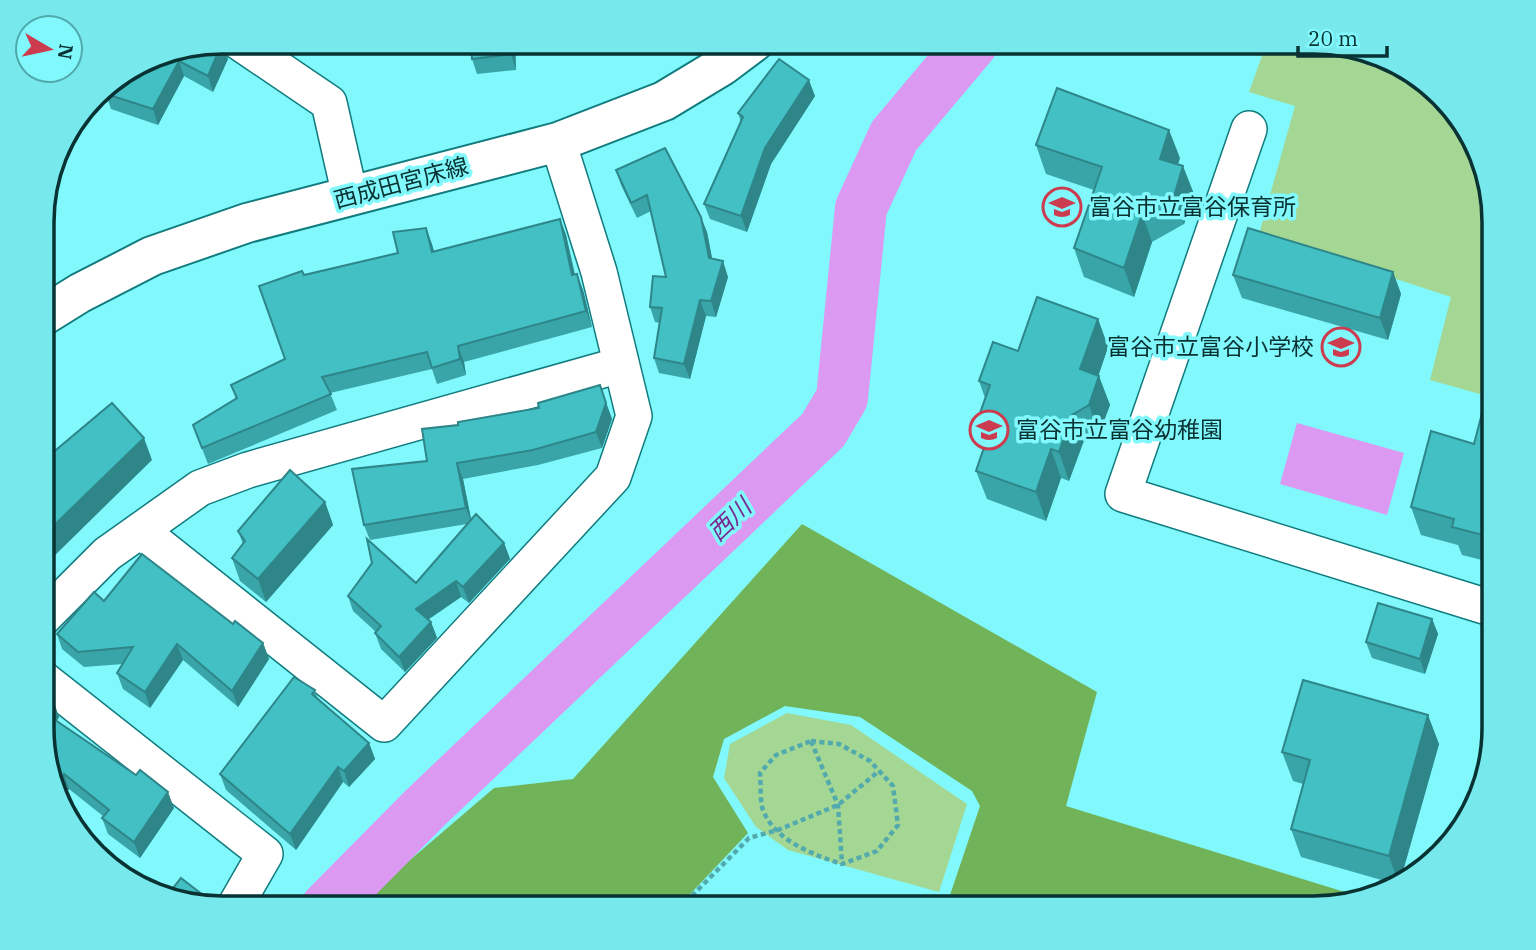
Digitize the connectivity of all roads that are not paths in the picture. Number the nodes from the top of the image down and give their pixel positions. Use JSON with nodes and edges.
{"nodes":[{"id":1,"x":257,"y":54,"type":"edge"},
{"id":2,"x":738,"y":54,"type":"edge"},
{"id":3,"x":1249,"y":129,"type":"dead end"},
{"id":4,"x":558,"y":142,"type":"junction"},
{"id":5,"x":350,"y":197,"type":"junction"},
{"id":6,"x":54,"y":310,"type":"edge"},
{"id":7,"x":620,"y":365,"type":"junction"},
{"id":8,"x":141,"y":531,"type":"junction"},
{"id":9,"x":1481,"y":605,"type":"edge"},
{"id":10,"x":54,"y":608,"type":"edge"},
{"id":11,"x":54,"y":687,"type":"edge"},
{"id":12,"x":241,"y":896,"type":"edge"}],
"edges":[{"from":1,"to":5,"type":"street"},
{"from":2,"to":4,"type":"main road","name":"西成田宮床線"},
{"from":3,"to":9,"type":"street"},
{"from":4,"to":5,"type":"main road","name":"西成田宮床線"},
{"from":4,"to":7,"type":"street"},
{"from":5,"to":6,"type":"main road","name":"西成田宮床線"},
{"from":7,"to":8,"type":"street"},
{"from":7,"to":8,"type":"street"},
{"from":8,"to":10,"type":"street"},
{"from":11,"to":12,"type":"street"}]}
